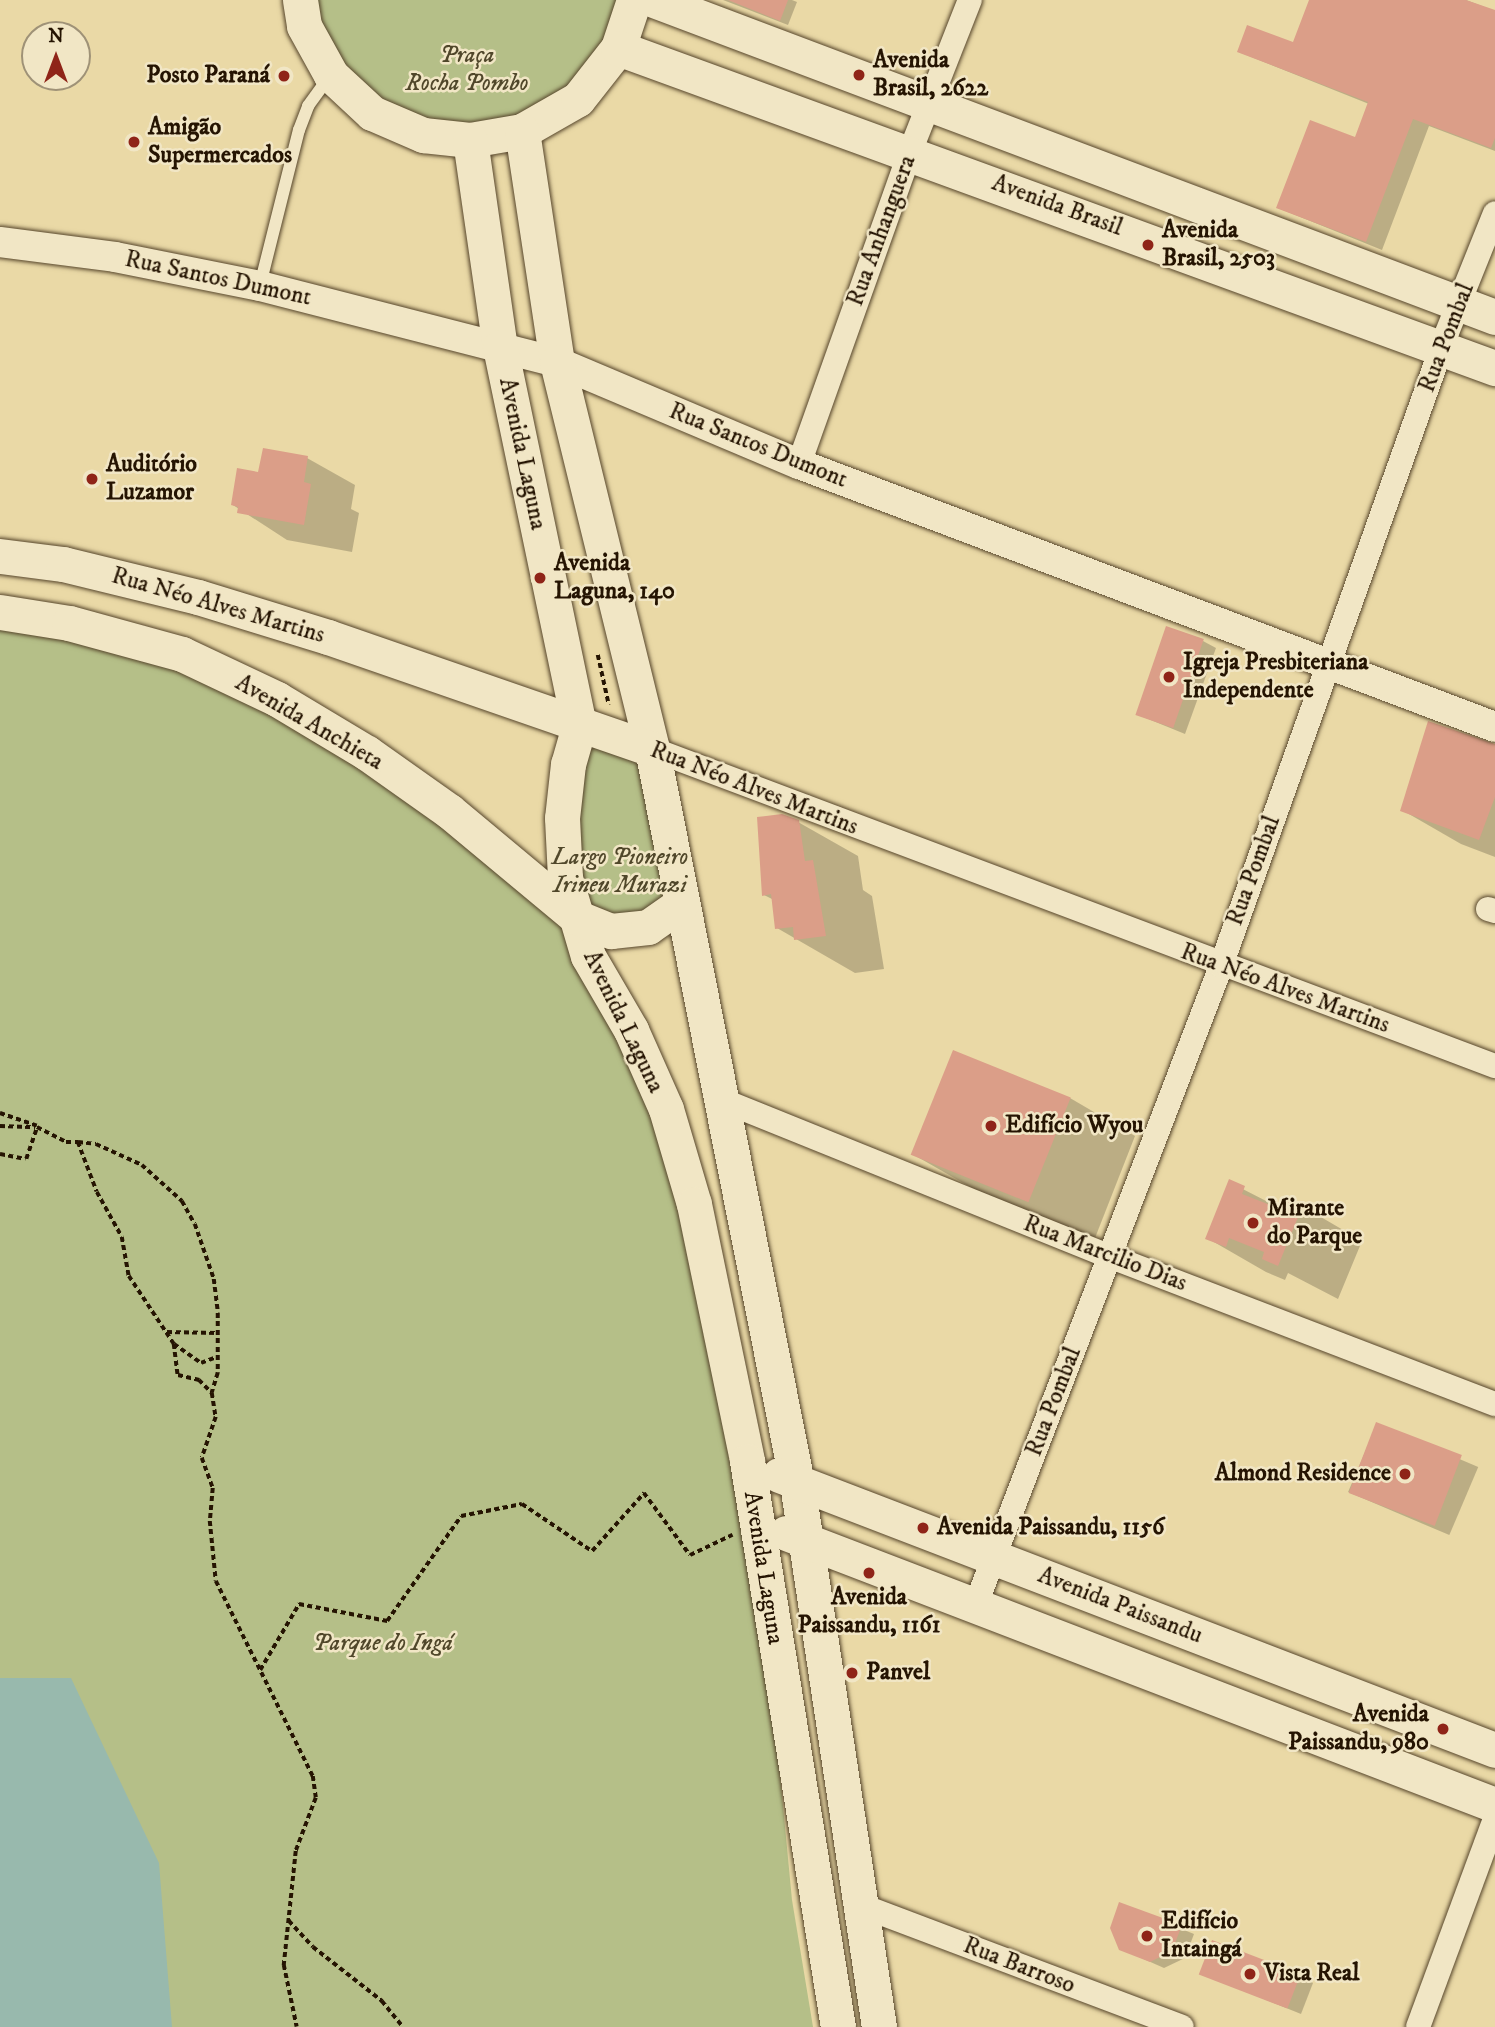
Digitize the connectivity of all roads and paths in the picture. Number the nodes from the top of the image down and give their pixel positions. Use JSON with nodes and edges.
{"nodes":[{"id":1,"x":300,"y":0,"type":"edge"},
{"id":2,"x":634,"y":0,"type":"edge"},
{"id":3,"x":654,"y":0,"type":"edge"},
{"id":4,"x":970,"y":0,"type":"edge"},
{"id":5,"x":618,"y":48,"type":"junction"},
{"id":6,"x":331,"y":75,"type":"junction"},
{"id":7,"x":928,"y":105,"type":"junction"},
{"id":8,"x":522,"y":131,"type":"junction"},
{"id":9,"x":470,"y":140,"type":"junction"},
{"id":10,"x":910,"y":152,"type":"junction"},
{"id":11,"x":1495,"y":214,"type":"edge"},
{"id":12,"x":0,"y":242,"type":"edge"},
{"id":13,"x":260,"y":286,"type":"junction"},
{"id":14,"x":1460,"y":304,"type":"junction"},
{"id":15,"x":1495,"y":317,"type":"edge"},
{"id":16,"x":500,"y":347,"type":"junction"},
{"id":17,"x":1442,"y":348,"type":"junction"},
{"id":18,"x":557,"y":362,"type":"junction"},
{"id":19,"x":1495,"y":368,"type":"edge"},
{"id":20,"x":799,"y":464,"type":"junction"},
{"id":21,"x":0,"y":556,"type":"edge"},
{"id":22,"x":0,"y":612,"type":"edge"},
{"id":23,"x":1328,"y":665,"type":"junction"},
{"id":24,"x":579,"y":726,"type":"junction"},
{"id":25,"x":1495,"y":727,"type":"edge"},
{"id":26,"x":652,"y":749,"type":"junction"},
{"id":27,"x":681,"y":904,"type":"junction"},
{"id":28,"x":576,"y":917,"type":"junction"},
{"id":29,"x":1220,"y":966,"type":"junction"},
{"id":30,"x":1495,"y":1066,"type":"edge"},
{"id":31,"x":717,"y":1098,"type":"junction"},
{"id":32,"x":0,"y":1113,"type":"edge"},
{"id":33,"x":0,"y":1126,"type":"edge"},
{"id":34,"x":37,"y":1127,"type":"junction"},
{"id":35,"x":78,"y":1142,"type":"junction"},
{"id":36,"x":0,"y":1154,"type":"edge"},
{"id":37,"x":1109,"y":1256,"type":"junction"},
{"id":38,"x":166,"y":1332,"type":"junction"},
{"id":39,"x":217,"y":1333,"type":"junction"},
{"id":40,"x":174,"y":1344,"type":"junction"},
{"id":41,"x":217,"y":1357,"type":"junction"},
{"id":42,"x":212,"y":1393,"type":"junction"},
{"id":43,"x":1495,"y":1404,"type":"edge"},
{"id":44,"x":747,"y":1461,"type":"junction"},
{"id":45,"x":797,"y":1483,"type":"junction"},
{"id":46,"x":756,"y":1524,"type":"junction"},
{"id":47,"x":806,"y":1539,"type":"junction"},
{"id":48,"x":995,"y":1558,"type":"junction"},
{"id":49,"x":976,"y":1604,"type":"junction"},
{"id":50,"x":259,"y":1671,"type":"junction"},
{"id":51,"x":1495,"y":1750,"type":"edge"},
{"id":52,"x":1495,"y":1805,"type":"edge"},
{"id":53,"x":1495,"y":1819,"type":"edge"},
{"id":54,"x":857,"y":1904,"type":"junction"},
{"id":55,"x":289,"y":1921,"type":"junction"},
{"id":56,"x":297,"y":2027,"type":"edge"},
{"id":57,"x":402,"y":2027,"type":"edge"},
{"id":58,"x":838,"y":2027,"type":"edge"},
{"id":59,"x":879,"y":2027,"type":"edge"},
{"id":60,"x":1182,"y":2027,"type":"edge"},
{"id":61,"x":1418,"y":2027,"type":"edge"}],
"edges":[{"from":1,"to":6,"type":"main road"},
{"from":2,"to":5,"type":"main road"},
{"from":3,"to":7,"type":"main road","name":"Avenida Brasil"},
{"from":4,"to":7,"type":"street","name":"Rua Anhanguera"},
{"from":5,"to":8,"type":"main road"},
{"from":5,"to":10,"type":"main road","name":"Avenida Brasil"},
{"from":6,"to":9,"type":"main road"},
{"from":6,"to":13,"type":"lane"},
{"from":7,"to":10,"type":"street","name":"Rua Anhanguera"},
{"from":7,"to":14,"type":"main road","name":"Avenida Brasil"},
{"from":8,"to":9,"type":"main road"},
{"from":8,"to":18,"type":"main road","name":"Avenida Laguna"},
{"from":9,"to":16,"type":"main road","name":"Avenida Laguna"},
{"from":10,"to":17,"type":"main road","name":"Avenida Brasil"},
{"from":10,"to":20,"type":"street","name":"Rua Anhanguera"},
{"from":11,"to":14,"type":"street","name":"Rua Pombal"},
{"from":12,"to":13,"type":"street","name":"Rua Santos Dumont"},
{"from":13,"to":16,"type":"street","name":"Rua Santos Dumont"},
{"from":14,"to":15,"type":"main road","name":"Avenida Brasil"},
{"from":14,"to":17,"type":"street","name":"Rua Pombal"},
{"from":16,"to":18,"type":"street","name":"Rua Santos Dumont"},
{"from":16,"to":24,"type":"main road","name":"Avenida Laguna"},
{"from":17,"to":19,"type":"main road","name":"Avenida Brasil"},
{"from":17,"to":23,"type":"street","name":"Rua Pombal"},
{"from":18,"to":20,"type":"street","name":"Rua Santos Dumont"},
{"from":18,"to":26,"type":"main road","name":"Avenida Laguna"},
{"from":20,"to":23,"type":"street","name":"Rua Santos Dumont"},
{"from":21,"to":24,"type":"main road","name":"Rua Néo Alves Martins"},
{"from":22,"to":28,"type":"main road","name":"Avenida Anchieta"},
{"from":23,"to":25,"type":"street","name":"Rua Santos Dumont"},
{"from":23,"to":29,"type":"street","name":"Rua Pombal"},
{"from":24,"to":26,"type":"main road","name":"Rua Néo Alves Martins"},
{"from":24,"to":28,"type":"main road","name":"Avenida Laguna"},
{"from":26,"to":27,"type":"main road","name":"Avenida Laguna"},
{"from":26,"to":29,"type":"street","name":"Rua Néo Alves Martins"},
{"from":27,"to":28,"type":"main road"},
{"from":27,"to":31,"type":"main road","name":"Avenida Laguna"},
{"from":28,"to":44,"type":"main road","name":"Avenida Laguna"},
{"from":29,"to":30,"type":"street","name":"Rua Néo Alves Martins"},
{"from":29,"to":37,"type":"street","name":"Rua Pombal"},
{"from":31,"to":37,"type":"street","name":"Rua Marcilio Dias"},
{"from":31,"to":45,"type":"main road","name":"Avenida Laguna"},
{"from":32,"to":34,"type":"path"},
{"from":33,"to":34,"type":"path"},
{"from":34,"to":35,"type":"path"},
{"from":34,"to":36,"type":"path"},
{"from":35,"to":38,"type":"path"},
{"from":35,"to":39,"type":"path"},
{"from":37,"to":43,"type":"street","name":"Rua Marcilio Dias"},
{"from":37,"to":48,"type":"street","name":"Rua Pombal"},
{"from":38,"to":39,"type":"path"},
{"from":38,"to":40,"type":"path"},
{"from":39,"to":41,"type":"path"},
{"from":40,"to":41,"type":"path"},
{"from":40,"to":42,"type":"path"},
{"from":41,"to":42,"type":"path"},
{"from":42,"to":50,"type":"path"},
{"from":44,"to":45,"type":"main road","name":"Avenida Paissandu"},
{"from":44,"to":46,"type":"main road","name":"Avenida Laguna"},
{"from":45,"to":47,"type":"main road","name":"Avenida Laguna"},
{"from":45,"to":48,"type":"main road","name":"Avenida Paissandu"},
{"from":46,"to":47,"type":"main road","name":"Avenida Paissandu"},
{"from":46,"to":50,"type":"path"},
{"from":46,"to":58,"type":"main road","name":"Avenida Laguna"},
{"from":47,"to":49,"type":"main road","name":"Avenida Paissandu"},
{"from":47,"to":54,"type":"main road","name":"Avenida Laguna"},
{"from":48,"to":49,"type":"street","name":"Rua Pombal"},
{"from":48,"to":51,"type":"main road","name":"Avenida Paissandu"},
{"from":49,"to":52,"type":"main road","name":"Avenida Paissandu"},
{"from":50,"to":55,"type":"path"},
{"from":53,"to":61,"type":"street"},
{"from":54,"to":59,"type":"main road","name":"Avenida Laguna"},
{"from":54,"to":60,"type":"street","name":"Rua Barroso"},
{"from":55,"to":56,"type":"path"},
{"from":55,"to":57,"type":"path"}]}
